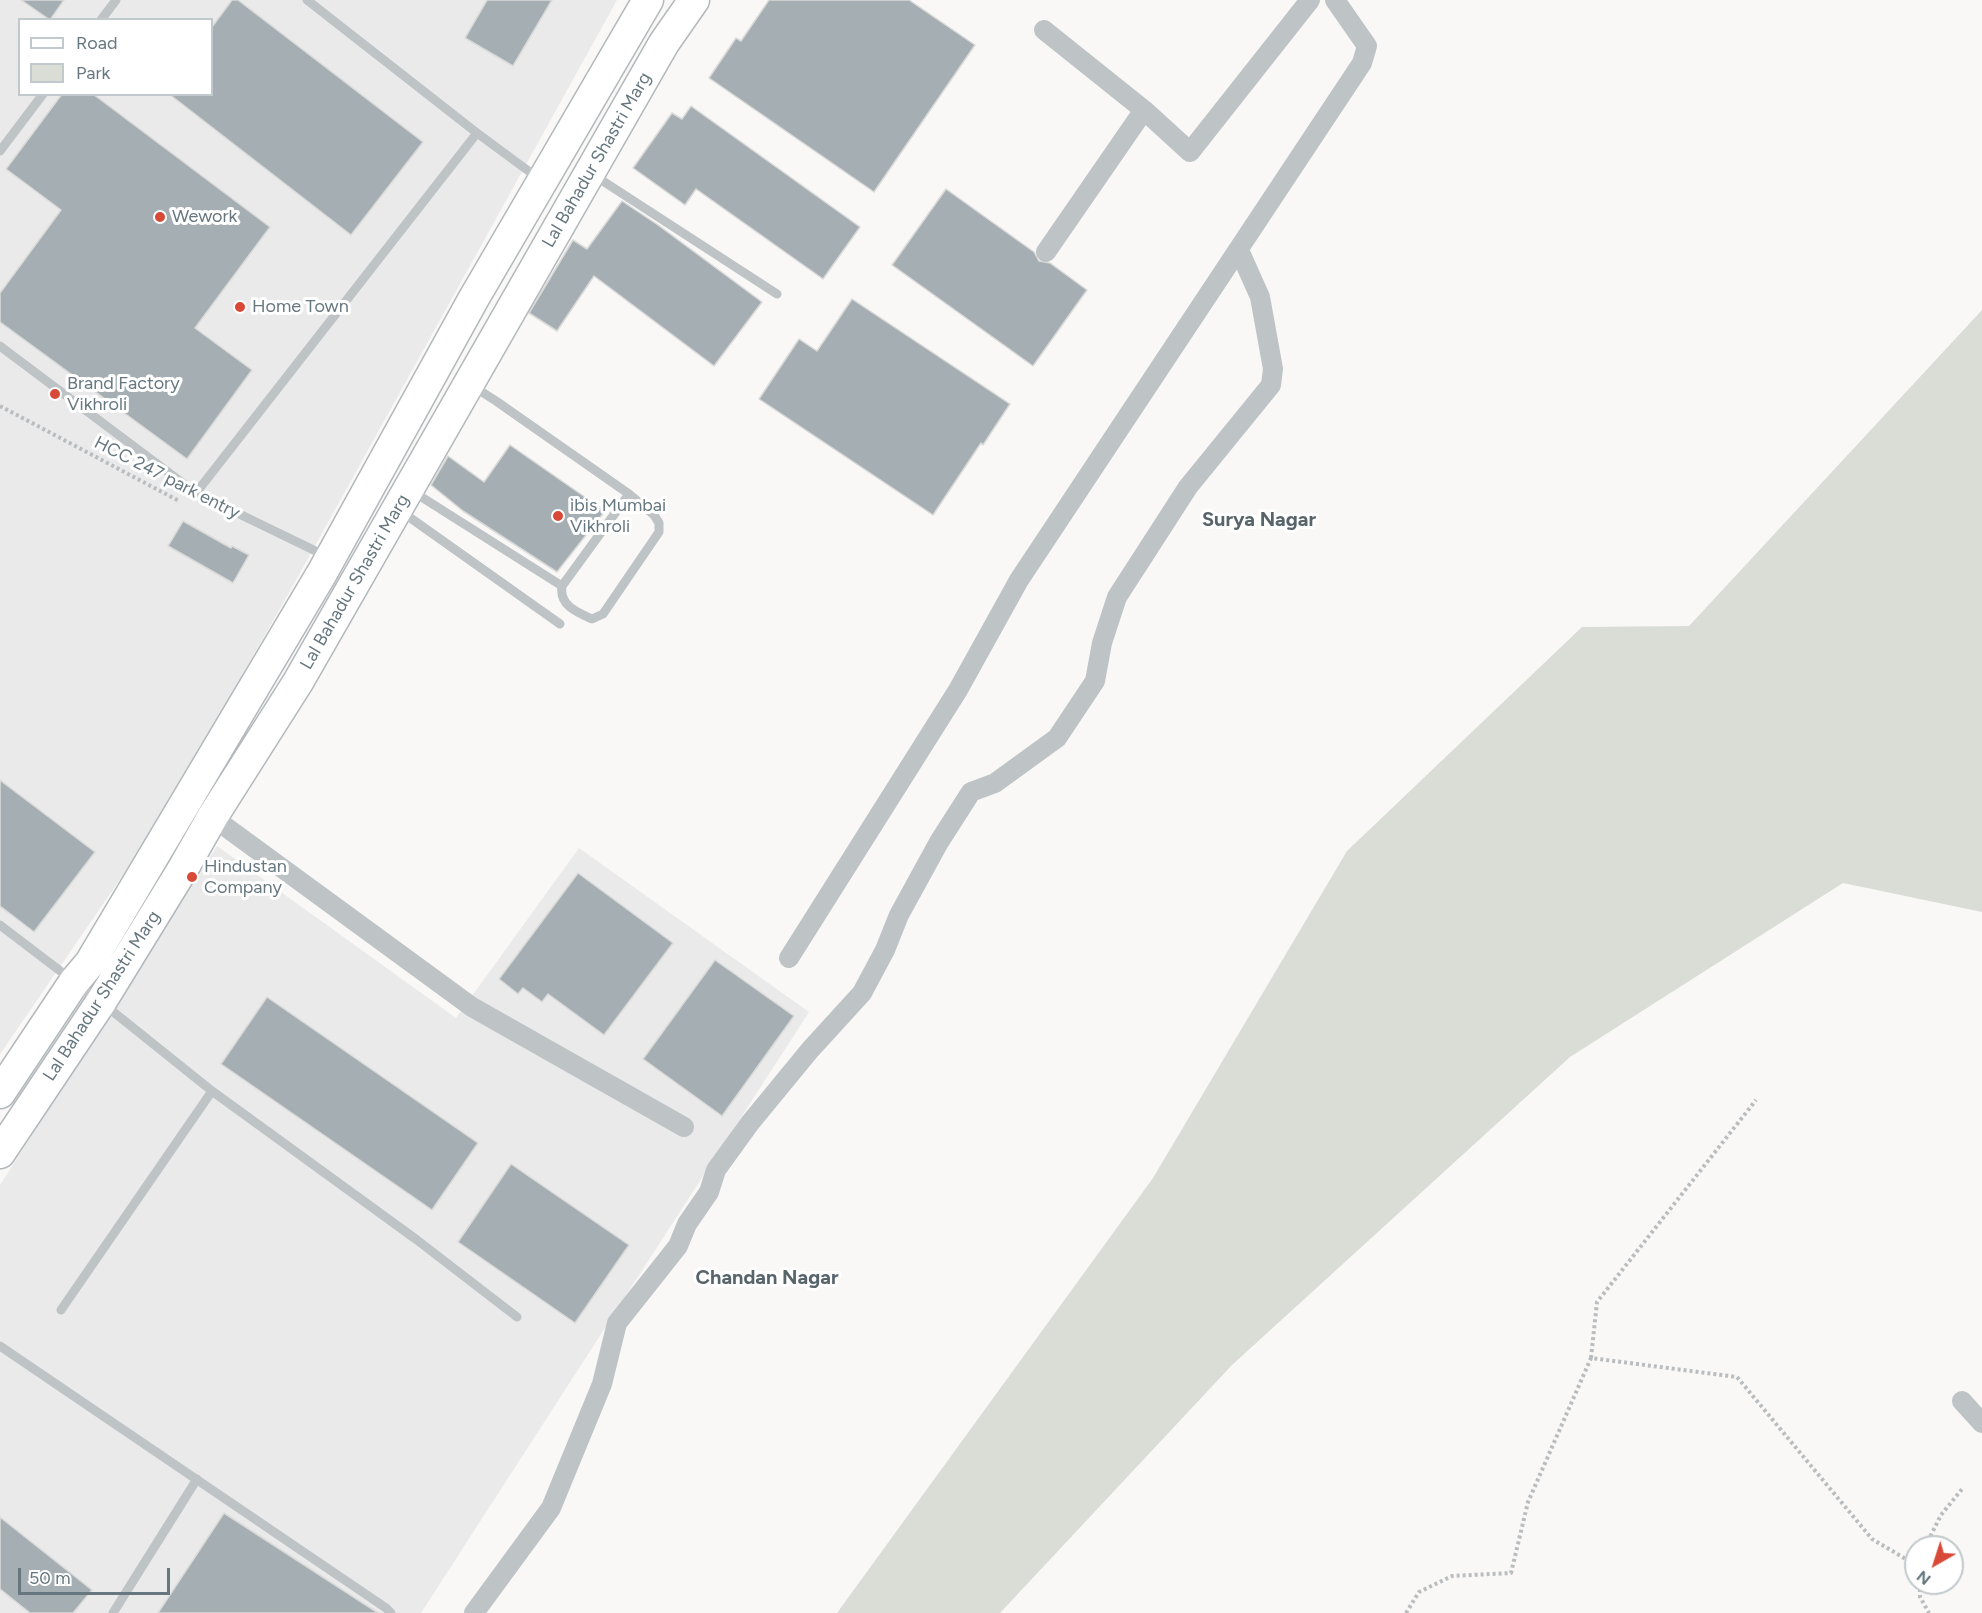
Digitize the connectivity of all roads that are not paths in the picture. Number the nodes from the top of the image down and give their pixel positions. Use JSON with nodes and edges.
{"nodes":[{"id":1,"x":116,"y":0,"type":"edge"},
{"id":2,"x":308,"y":0,"type":"edge"},
{"id":3,"x":648,"y":0,"type":"edge"},
{"id":4,"x":694,"y":0,"type":"edge"},
{"id":5,"x":1310,"y":0,"type":"edge"},
{"id":6,"x":1335,"y":0,"type":"edge"},
{"id":7,"x":102,"y":18,"type":"edge"},
{"id":8,"x":1044,"y":30,"type":"dead end"},
{"id":9,"x":41,"y":96,"type":"edge"},
{"id":10,"x":1144,"y":110,"type":"junction"},
{"id":11,"x":477,"y":133,"type":"junction"},
{"id":12,"x":0,"y":151,"type":"edge"},
{"id":13,"x":590,"y":172,"type":"junction"},
{"id":14,"x":542,"y":181,"type":"junction"},
{"id":15,"x":1239,"y":250,"type":"junction"},
{"id":16,"x":1046,"y":252,"type":"dead end"},
{"id":17,"x":777,"y":294,"type":"dead end"},
{"id":18,"x":0,"y":346,"type":"edge"},
{"id":19,"x":469,"y":384,"type":"junction"},
{"id":20,"x":393,"y":445,"type":"junction"},
{"id":21,"x":424,"y":463,"type":"junction"},
{"id":22,"x":196,"y":493,"type":"junction"},
{"id":23,"x":629,"y":494,"type":"junction"},
{"id":24,"x":403,"y":498,"type":"junction"},
{"id":25,"x":330,"y":558,"type":"junction"},
{"id":26,"x":562,"y":586,"type":"junction"},
{"id":27,"x":560,"y":624,"type":"dead end"},
{"id":28,"x":187,"y":800,"type":"junction"},
{"id":29,"x":213,"y":816,"type":"junction"},
{"id":30,"x":0,"y":925,"type":"edge"},
{"id":31,"x":789,"y":958,"type":"dead end"},
{"id":32,"x":74,"y":982,"type":"junction"},
{"id":33,"x":101,"y":1002,"type":"junction"},
{"id":34,"x":212,"y":1090,"type":"junction"},
{"id":35,"x":0,"y":1094,"type":"edge"},
{"id":36,"x":684,"y":1127,"type":"dead end"},
{"id":37,"x":0,"y":1153,"type":"edge"},
{"id":38,"x":61,"y":1310,"type":"dead end"},
{"id":39,"x":517,"y":1317,"type":"dead end"},
{"id":40,"x":0,"y":1346,"type":"edge"},
{"id":41,"x":1962,"y":1401,"type":"dead end"},
{"id":42,"x":1982,"y":1423,"type":"edge"},
{"id":43,"x":197,"y":1479,"type":"junction"},
{"id":44,"x":113,"y":1613,"type":"edge"},
{"id":45,"x":391,"y":1613,"type":"edge"},
{"id":46,"x":474,"y":1613,"type":"edge"}],
"edges":[{"from":1,"to":7,"type":"lane"},
{"from":2,"to":11,"type":"lane"},
{"from":3,"to":14,"type":"main road","name":"Lal Bahadur Shastri Marg"},
{"from":4,"to":13,"type":"main road","name":"Lal Bahadur Shastri Marg"},
{"from":5,"to":10,"type":"street"},
{"from":6,"to":15,"type":"street"},
{"from":8,"to":10,"type":"street"},
{"from":9,"to":12,"type":"lane"},
{"from":10,"to":16,"type":"street"},
{"from":11,"to":14,"type":"lane"},
{"from":11,"to":22,"type":"lane"},
{"from":13,"to":17,"type":"lane"},
{"from":13,"to":19,"type":"main road","name":"Lal Bahadur Shastri Marg"},
{"from":14,"to":20,"type":"main road","name":"Lal Bahadur Shastri Marg"},
{"from":15,"to":31,"type":"street"},
{"from":15,"to":46,"type":"street"},
{"from":18,"to":22,"type":"lane"},
{"from":19,"to":21,"type":"main road","name":"Lal Bahadur Shastri Marg"},
{"from":19,"to":23,"type":"lane"},
{"from":20,"to":21,"type":"main road"},
{"from":20,"to":25,"type":"main road","name":"Lal Bahadur Shastri Marg"},
{"from":21,"to":24,"type":"main road","name":"Lal Bahadur Shastri Marg"},
{"from":22,"to":25,"type":"lane"},
{"from":23,"to":26,"type":"lane"},
{"from":23,"to":26,"type":"lane"},
{"from":24,"to":26,"type":"lane"},
{"from":24,"to":27,"type":"lane"},
{"from":24,"to":29,"type":"main road","name":"Lal Bahadur Shastri Marg"},
{"from":25,"to":28,"type":"main road","name":"Lal Bahadur Shastri Marg"},
{"from":28,"to":29,"type":"street"},
{"from":28,"to":32,"type":"main road","name":"Lal Bahadur Shastri Marg"},
{"from":29,"to":33,"type":"main road","name":"Lal Bahadur Shastri Marg"},
{"from":29,"to":36,"type":"street"},
{"from":30,"to":32,"type":"lane"},
{"from":32,"to":33,"type":"lane"},
{"from":32,"to":35,"type":"main road","name":"Lal Bahadur Shastri Marg"},
{"from":33,"to":34,"type":"lane"},
{"from":33,"to":37,"type":"main road","name":"Lal Bahadur Shastri Marg"},
{"from":34,"to":38,"type":"lane"},
{"from":34,"to":39,"type":"lane"},
{"from":40,"to":43,"type":"lane"},
{"from":41,"to":42,"type":"street"},
{"from":43,"to":44,"type":"lane"},
{"from":43,"to":45,"type":"lane"}]}
